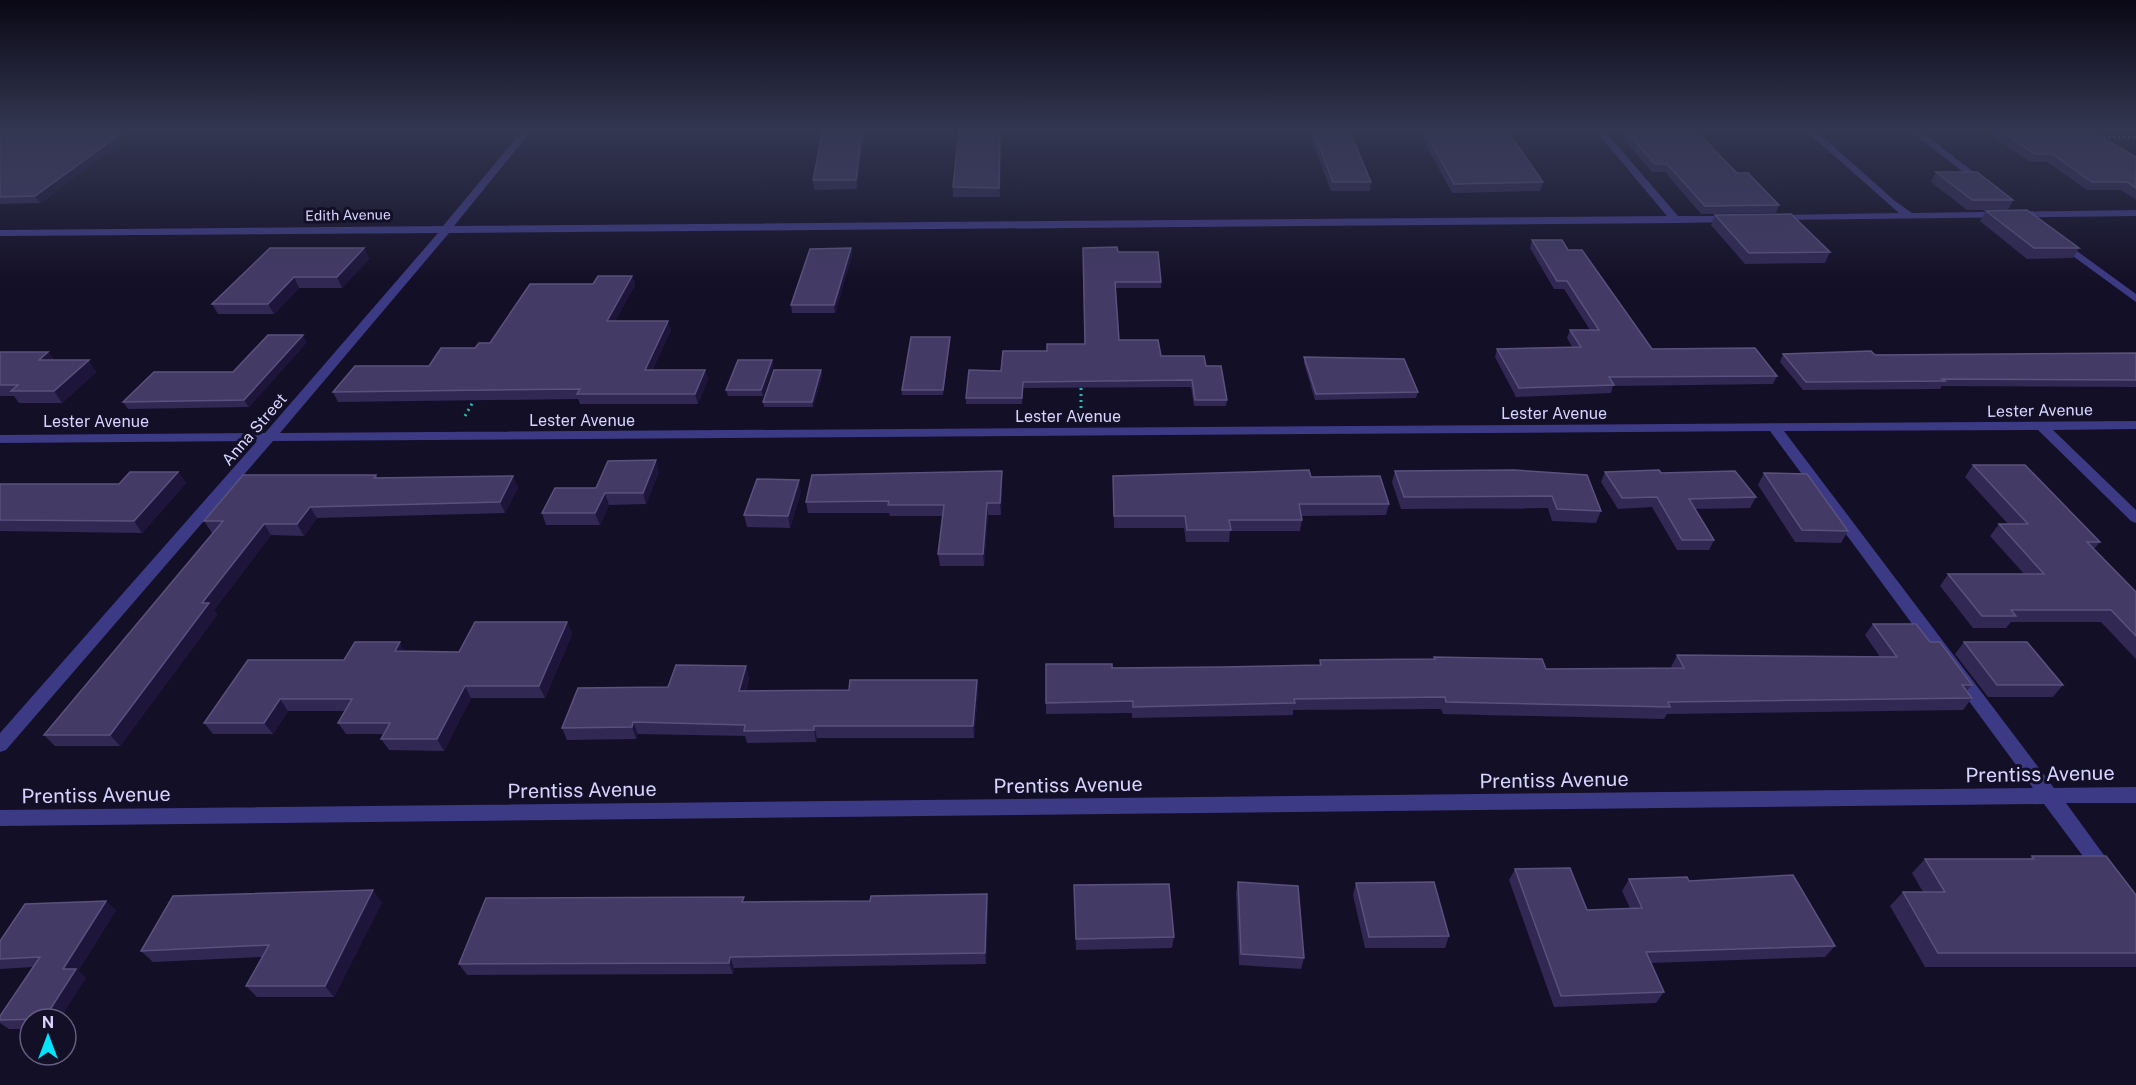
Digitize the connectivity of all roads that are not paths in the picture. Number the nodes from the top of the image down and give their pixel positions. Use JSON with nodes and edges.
{"nodes":[{"id":1,"x":485,"y":181,"type":"edge"},
{"id":2,"x":1642,"y":181,"type":"edge"},
{"id":3,"x":1866,"y":181,"type":"edge"},
{"id":4,"x":1979,"y":181,"type":"edge"},
{"id":5,"x":1989,"y":188,"type":"edge"},
{"id":6,"x":2008,"y":203,"type":"edge"},
{"id":7,"x":2136,"y":213,"type":"edge"},
{"id":8,"x":2023,"y":214,"type":"junction"},
{"id":9,"x":1910,"y":216,"type":"junction"},
{"id":10,"x":1770,"y":218,"type":"edge"},
{"id":11,"x":1746,"y":219,"type":"edge"},
{"id":12,"x":1676,"y":220,"type":"junction"},
{"id":13,"x":2036,"y":224,"type":"edge"},
{"id":14,"x":444,"y":230,"type":"junction"},
{"id":15,"x":0,"y":233,"type":"edge"},
{"id":16,"x":2052,"y":236,"type":"edge"},
{"id":17,"x":2136,"y":299,"type":"edge"},
{"id":18,"x":2136,"y":425,"type":"edge"},
{"id":19,"x":2043,"y":427,"type":"junction"},
{"id":20,"x":1775,"y":429,"type":"junction"},
{"id":21,"x":269,"y":436,"type":"junction"},
{"id":22,"x":0,"y":439,"type":"edge"},
{"id":23,"x":2136,"y":518,"type":"edge"},
{"id":24,"x":0,"y":745,"type":"edge"},
{"id":25,"x":2136,"y":795,"type":"edge"},
{"id":26,"x":2049,"y":796,"type":"junction"},
{"id":27,"x":0,"y":818,"type":"edge"},
{"id":28,"x":2116,"y":885,"type":"edge"}],
"edges":[{"from":1,"to":14,"type":"street","name":"Anna Street"},
{"from":2,"to":12,"type":"street"},
{"from":3,"to":9,"type":"street"},
{"from":4,"to":5,"type":"street"},
{"from":6,"to":8,"type":"street"},
{"from":7,"to":8,"type":"street"},
{"from":8,"to":9,"type":"street"},
{"from":8,"to":13,"type":"street"},
{"from":9,"to":10,"type":"street"},
{"from":11,"to":12,"type":"street","name":"Edith Avenue"},
{"from":12,"to":14,"type":"street","name":"Edith Avenue"},
{"from":14,"to":15,"type":"street","name":"Edith Avenue"},
{"from":14,"to":21,"type":"street","name":"Anna Street"},
{"from":16,"to":17,"type":"street"},
{"from":18,"to":19,"type":"street","name":"Lester Avenue"},
{"from":19,"to":20,"type":"street","name":"Lester Avenue"},
{"from":19,"to":23,"type":"street"},
{"from":20,"to":21,"type":"street","name":"Lester Avenue"},
{"from":20,"to":26,"type":"street"},
{"from":21,"to":22,"type":"street","name":"Lester Avenue"},
{"from":21,"to":24,"type":"street","name":"Anna Street"},
{"from":25,"to":26,"type":"street","name":"Prentiss Avenue"},
{"from":26,"to":27,"type":"street","name":"Prentiss Avenue"},
{"from":26,"to":28,"type":"street"}]}
